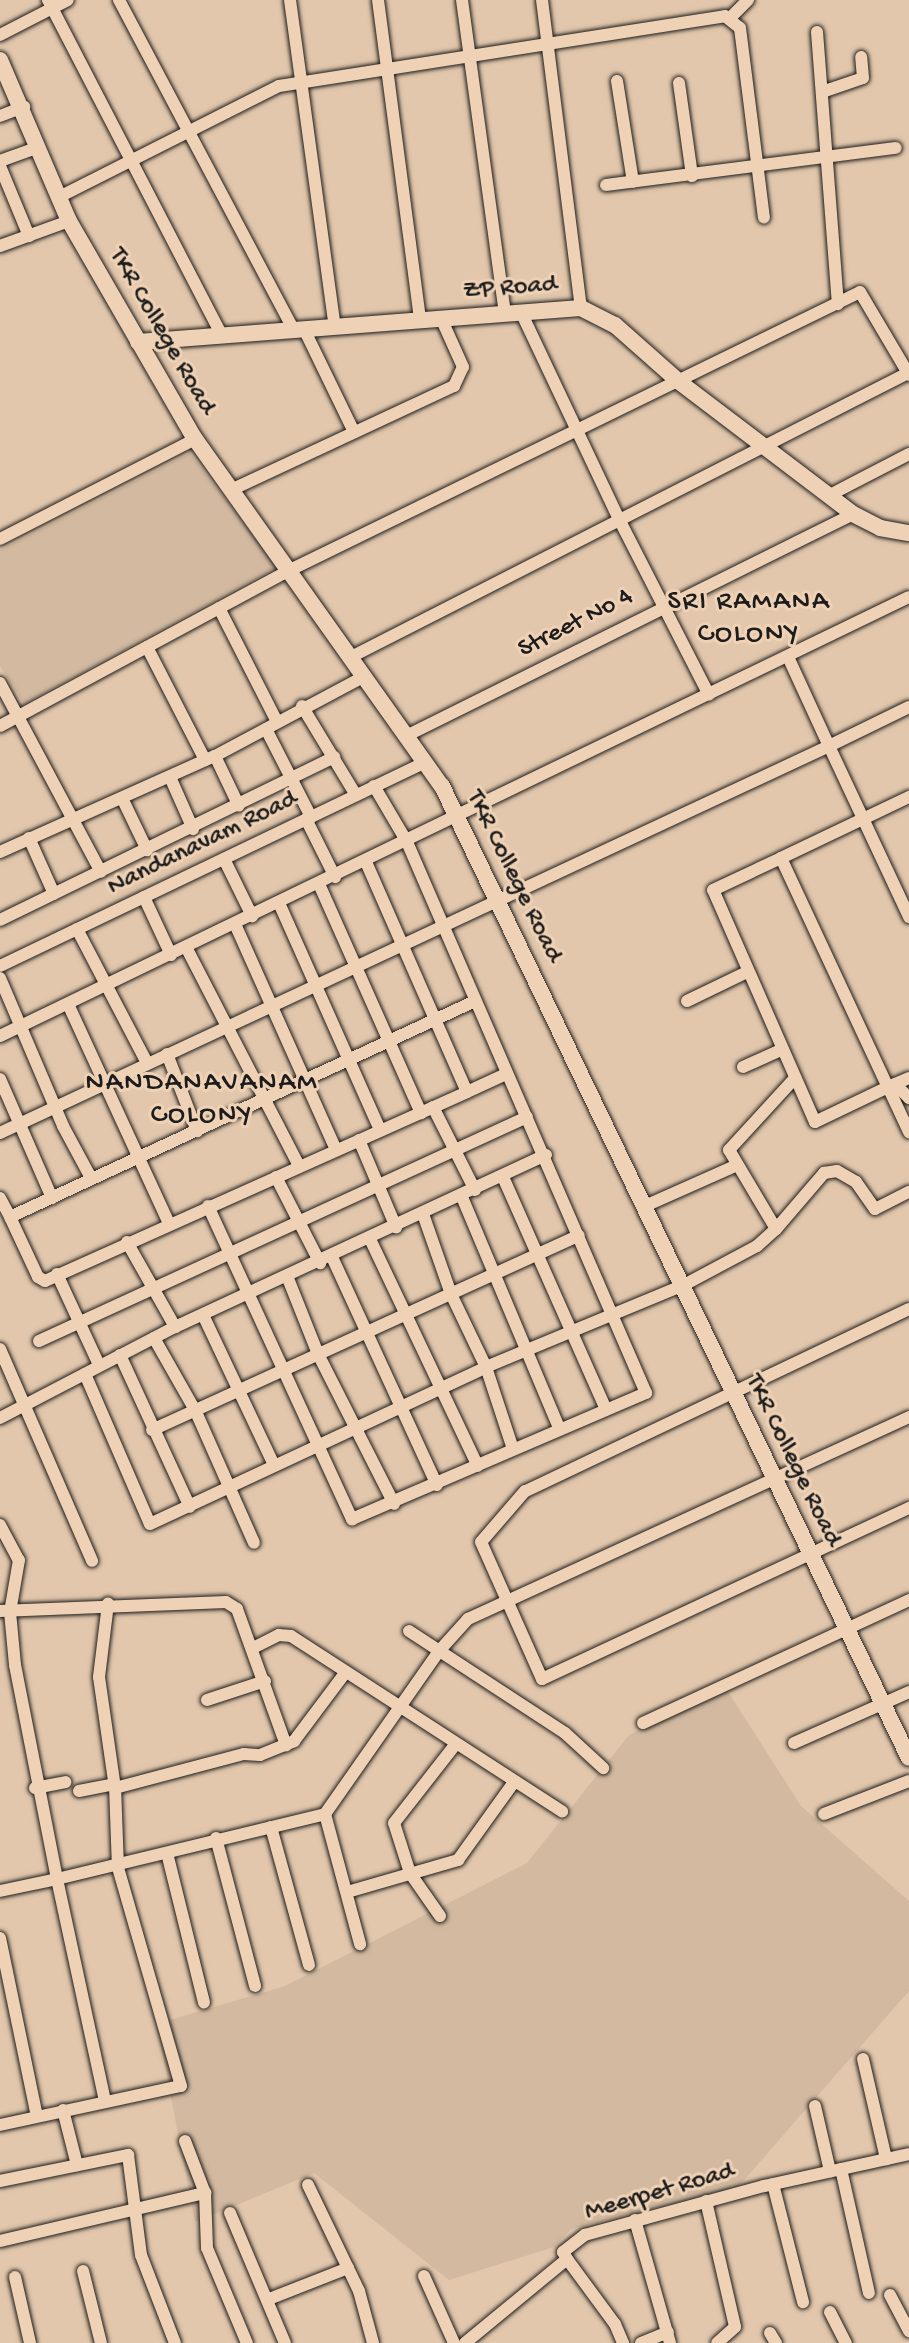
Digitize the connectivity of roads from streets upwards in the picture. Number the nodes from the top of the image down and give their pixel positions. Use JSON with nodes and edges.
{"nodes":[{"id":1,"x":68,"y":0,"type":"edge"},
{"id":2,"x":119,"y":0,"type":"edge"},
{"id":3,"x":290,"y":0,"type":"edge"},
{"id":4,"x":378,"y":0,"type":"edge"},
{"id":5,"x":462,"y":0,"type":"edge"},
{"id":6,"x":542,"y":0,"type":"edge"},
{"id":7,"x":748,"y":0,"type":"edge"},
{"id":8,"x":50,"y":4,"type":"edge"},
{"id":9,"x":731,"y":17,"type":"junction"},
{"id":10,"x":817,"y":32,"type":"dead end"},
{"id":11,"x":0,"y":35,"type":"edge"},
{"id":12,"x":547,"y":44,"type":"junction"},
{"id":13,"x":470,"y":56,"type":"junction"},
{"id":14,"x":861,"y":57,"type":"dead end"},
{"id":15,"x":1,"y":65,"type":"edge"},
{"id":16,"x":387,"y":69,"type":"junction"},
{"id":17,"x":303,"y":80,"type":"junction"},
{"id":18,"x":617,"y":81,"type":"dead end"},
{"id":19,"x":679,"y":83,"type":"dead end"},
{"id":20,"x":822,"y":92,"type":"junction"},
{"id":21,"x":24,"y":107,"type":"junction"},
{"id":22,"x":0,"y":116,"type":"edge"},
{"id":23,"x":190,"y":134,"type":"junction"},
{"id":24,"x":39,"y":147,"type":"junction"},
{"id":25,"x":896,"y":148,"type":"dead end"},
{"id":26,"x":828,"y":157,"type":"junction"},
{"id":27,"x":135,"y":161,"type":"junction"},
{"id":28,"x":0,"y":164,"type":"edge"},
{"id":29,"x":758,"y":168,"type":"junction"},
{"id":30,"x":692,"y":176,"type":"junction"},
{"id":31,"x":633,"y":182,"type":"junction"},
{"id":32,"x":606,"y":185,"type":"dead end"},
{"id":33,"x":59,"y":197,"type":"junction"},
{"id":34,"x":764,"y":217,"type":"dead end"},
{"id":35,"x":69,"y":221,"type":"junction"},
{"id":36,"x":29,"y":236,"type":"junction"},
{"id":37,"x":0,"y":246,"type":"edge"},
{"id":38,"x":838,"y":304,"type":"junction"},
{"id":39,"x":581,"y":308,"type":"junction"},
{"id":40,"x":513,"y":312,"type":"junction"},
{"id":41,"x":441,"y":318,"type":"junction"},
{"id":42,"x":420,"y":319,"type":"junction"},
{"id":43,"x":335,"y":327,"type":"junction"},
{"id":44,"x":298,"y":329,"type":"junction"},
{"id":45,"x":222,"y":335,"type":"junction"},
{"id":46,"x":138,"y":342,"type":"junction"},
{"id":47,"x":909,"y":374,"type":"edge"},
{"id":48,"x":678,"y":381,"type":"junction"},
{"id":49,"x":354,"y":432,"type":"junction"},
{"id":50,"x":578,"y":433,"type":"junction"},
{"id":51,"x":195,"y":439,"type":"junction"},
{"id":52,"x":766,"y":447,"type":"junction"},
{"id":53,"x":909,"y":454,"type":"edge"},
{"id":54,"x":233,"y":489,"type":"junction"},
{"id":55,"x":828,"y":496,"type":"junction"},
{"id":56,"x":853,"y":514,"type":"junction"},
{"id":57,"x":620,"y":521,"type":"junction"},
{"id":58,"x":909,"y":533,"type":"edge"},
{"id":59,"x":0,"y":539,"type":"edge"},
{"id":60,"x":290,"y":570,"type":"junction"},
{"id":61,"x":909,"y":597,"type":"edge"},
{"id":62,"x":663,"y":605,"type":"junction"},
{"id":63,"x":219,"y":608,"type":"junction"},
{"id":64,"x":147,"y":647,"type":"junction"},
{"id":65,"x":351,"y":657,"type":"junction"},
{"id":66,"x":788,"y":657,"type":"junction"},
{"id":67,"x":365,"y":676,"type":"junction"},
{"id":68,"x":0,"y":683,"type":"edge"},
{"id":69,"x":709,"y":695,"type":"junction"},
{"id":70,"x":302,"y":706,"type":"junction"},
{"id":71,"x":909,"y":707,"type":"edge"},
{"id":72,"x":19,"y":716,"type":"junction"},
{"id":73,"x":0,"y":726,"type":"edge"},
{"id":74,"x":272,"y":726,"type":"junction"},
{"id":75,"x":408,"y":735,"type":"junction"},
{"id":76,"x":829,"y":746,"type":"junction"},
{"id":77,"x":334,"y":757,"type":"junction"},
{"id":78,"x":210,"y":758,"type":"junction"},
{"id":79,"x":425,"y":762,"type":"junction"},
{"id":80,"x":170,"y":777,"type":"junction"},
{"id":81,"x":293,"y":781,"type":"junction"},
{"id":82,"x":374,"y":786,"type":"junction"},
{"id":83,"x":356,"y":795,"type":"junction"},
{"id":84,"x":909,"y":797,"type":"edge"},
{"id":85,"x":122,"y":798,"type":"junction"},
{"id":86,"x":239,"y":806,"type":"junction"},
{"id":87,"x":74,"y":816,"type":"junction"},
{"id":88,"x":309,"y":818,"type":"junction"},
{"id":89,"x":458,"y":818,"type":"junction"},
{"id":90,"x":863,"y":819,"type":"junction"},
{"id":91,"x":193,"y":829,"type":"junction"},
{"id":92,"x":29,"y":838,"type":"junction"},
{"id":93,"x":407,"y":842,"type":"junction"},
{"id":94,"x":147,"y":850,"type":"junction"},
{"id":95,"x":0,"y":852,"type":"edge"},
{"id":96,"x":781,"y":858,"type":"junction"},
{"id":97,"x":224,"y":859,"type":"junction"},
{"id":98,"x":366,"y":862,"type":"junction"},
{"id":99,"x":101,"y":872,"type":"junction"},
{"id":100,"x":335,"y":877,"type":"junction"},
{"id":101,"x":319,"y":884,"type":"junction"},
{"id":102,"x":54,"y":894,"type":"junction"},
{"id":103,"x":144,"y":897,"type":"junction"},
{"id":104,"x":499,"y":901,"type":"junction"},
{"id":105,"x":279,"y":903,"type":"junction"},
{"id":106,"x":0,"y":904,"type":"edge"},
{"id":107,"x":252,"y":916,"type":"junction"},
{"id":108,"x":909,"y":917,"type":"edge"},
{"id":109,"x":3,"y":918,"type":"edge"},
{"id":110,"x":235,"y":924,"type":"junction"},
{"id":111,"x":442,"y":924,"type":"junction"},
{"id":112,"x":77,"y":929,"type":"junction"},
{"id":113,"x":400,"y":944,"type":"junction"},
{"id":114,"x":186,"y":947,"type":"junction"},
{"id":115,"x":171,"y":955,"type":"junction"},
{"id":116,"x":0,"y":966,"type":"edge"},
{"id":117,"x":356,"y":967,"type":"junction"},
{"id":118,"x":747,"y":972,"type":"junction"},
{"id":119,"x":0,"y":978,"type":"edge"},
{"id":120,"x":318,"y":985,"type":"junction"},
{"id":121,"x":106,"y":986,"type":"junction"},
{"id":122,"x":687,"y":1001,"type":"dead end"},
{"id":123,"x":473,"y":1002,"type":"junction"},
{"id":124,"x":68,"y":1004,"type":"junction"},
{"id":125,"x":271,"y":1006,"type":"junction"},
{"id":126,"x":434,"y":1019,"type":"junction"},
{"id":127,"x":22,"y":1026,"type":"junction"},
{"id":128,"x":225,"y":1027,"type":"junction"},
{"id":129,"x":0,"y":1036,"type":"edge"},
{"id":130,"x":390,"y":1040,"type":"junction"},
{"id":131,"x":781,"y":1050,"type":"junction"},
{"id":132,"x":167,"y":1054,"type":"junction"},
{"id":133,"x":350,"y":1058,"type":"junction"},
{"id":134,"x":147,"y":1063,"type":"junction"},
{"id":135,"x":743,"y":1067,"type":"dead end"},
{"id":136,"x":506,"y":1074,"type":"junction"},
{"id":137,"x":795,"y":1078,"type":"junction"},
{"id":138,"x":909,"y":1078,"type":"edge"},
{"id":139,"x":0,"y":1079,"type":"edge"},
{"id":140,"x":305,"y":1079,"type":"junction"},
{"id":141,"x":102,"y":1084,"type":"junction"},
{"id":142,"x":892,"y":1085,"type":"junction"},
{"id":143,"x":467,"y":1092,"type":"junction"},
{"id":144,"x":264,"y":1097,"type":"junction"},
{"id":145,"x":909,"y":1098,"type":"edge"},
{"id":146,"x":54,"y":1106,"type":"junction"},
{"id":147,"x":433,"y":1107,"type":"junction"},
{"id":148,"x":421,"y":1113,"type":"junction"},
{"id":149,"x":527,"y":1117,"type":"junction"},
{"id":150,"x":22,"y":1121,"type":"junction"},
{"id":151,"x":380,"y":1130,"type":"junction"},
{"id":152,"x":197,"y":1131,"type":"junction"},
{"id":153,"x":909,"y":1132,"type":"edge"},
{"id":154,"x":0,"y":1133,"type":"edge"},
{"id":155,"x":359,"y":1140,"type":"junction"},
{"id":156,"x":336,"y":1150,"type":"junction"},
{"id":157,"x":454,"y":1150,"type":"junction"},
{"id":158,"x":546,"y":1155,"type":"junction"},
{"id":159,"x":136,"y":1159,"type":"junction"},
{"id":160,"x":737,"y":1165,"type":"junction"},
{"id":161,"x":299,"y":1166,"type":"junction"},
{"id":162,"x":276,"y":1177,"type":"junction"},
{"id":163,"x":503,"y":1177,"type":"junction"},
{"id":164,"x":91,"y":1178,"type":"junction"},
{"id":165,"x":379,"y":1185,"type":"junction"},
{"id":166,"x":475,"y":1190,"type":"junction"},
{"id":167,"x":909,"y":1192,"type":"edge"},
{"id":168,"x":462,"y":1197,"type":"junction"},
{"id":169,"x":0,"y":1198,"type":"edge"},
{"id":170,"x":52,"y":1198,"type":"junction"},
{"id":171,"x":208,"y":1206,"type":"junction"},
{"id":172,"x":645,"y":1206,"type":"junction"},
{"id":173,"x":423,"y":1214,"type":"junction"},
{"id":174,"x":10,"y":1217,"type":"junction"},
{"id":175,"x":300,"y":1221,"type":"junction"},
{"id":176,"x":169,"y":1224,"type":"junction"},
{"id":177,"x":396,"y":1227,"type":"junction"},
{"id":178,"x":776,"y":1229,"type":"junction"},
{"id":179,"x":579,"y":1235,"type":"junction"},
{"id":180,"x":370,"y":1239,"type":"junction"},
{"id":181,"x":127,"y":1242,"type":"junction"},
{"id":182,"x":537,"y":1253,"type":"junction"},
{"id":183,"x":228,"y":1254,"type":"junction"},
{"id":184,"x":326,"y":1260,"type":"junction"},
{"id":185,"x":494,"y":1273,"type":"junction"},
{"id":186,"x":57,"y":1274,"type":"junction"},
{"id":187,"x":287,"y":1276,"type":"junction"},
{"id":188,"x":682,"y":1286,"type":"junction"},
{"id":189,"x":153,"y":1289,"type":"junction"},
{"id":190,"x":251,"y":1293,"type":"junction"},
{"id":191,"x":451,"y":1294,"type":"junction"},
{"id":192,"x":909,"y":1309,"type":"edge"},
{"id":193,"x":612,"y":1312,"type":"junction"},
{"id":194,"x":408,"y":1316,"type":"junction"},
{"id":195,"x":204,"y":1317,"type":"junction"},
{"id":196,"x":81,"y":1322,"type":"junction"},
{"id":197,"x":175,"y":1327,"type":"junction"},
{"id":198,"x":571,"y":1331,"type":"junction"},
{"id":199,"x":369,"y":1332,"type":"junction"},
{"id":200,"x":154,"y":1338,"type":"junction"},
{"id":201,"x":39,"y":1341,"type":"dead end"},
{"id":202,"x":529,"y":1348,"type":"junction"},
{"id":203,"x":0,"y":1349,"type":"edge"},
{"id":204,"x":318,"y":1354,"type":"junction"},
{"id":205,"x":120,"y":1355,"type":"junction"},
{"id":206,"x":99,"y":1365,"type":"junction"},
{"id":207,"x":486,"y":1367,"type":"junction"},
{"id":208,"x":284,"y":1372,"type":"junction"},
{"id":209,"x":85,"y":1374,"type":"junction"},
{"id":210,"x":444,"y":1387,"type":"junction"},
{"id":211,"x":731,"y":1390,"type":"junction"},
{"id":212,"x":237,"y":1392,"type":"junction"},
{"id":213,"x":26,"y":1405,"type":"junction"},
{"id":214,"x":403,"y":1405,"type":"junction"},
{"id":215,"x":606,"y":1409,"type":"junction"},
{"id":216,"x":196,"y":1412,"type":"junction"},
{"id":217,"x":909,"y":1417,"type":"edge"},
{"id":218,"x":0,"y":1418,"type":"edge"},
{"id":219,"x":355,"y":1427,"type":"junction"},
{"id":220,"x":559,"y":1428,"type":"junction"},
{"id":221,"x":152,"y":1430,"type":"junction"},
{"id":222,"x":316,"y":1449,"type":"junction"},
{"id":223,"x":513,"y":1449,"type":"junction"},
{"id":224,"x":274,"y":1465,"type":"junction"},
{"id":225,"x":478,"y":1466,"type":"junction"},
{"id":226,"x":775,"y":1481,"type":"junction"},
{"id":227,"x":437,"y":1485,"type":"junction"},
{"id":228,"x":230,"y":1489,"type":"junction"},
{"id":229,"x":394,"y":1504,"type":"junction"},
{"id":230,"x":190,"y":1507,"type":"junction"},
{"id":231,"x":909,"y":1508,"type":"edge"},
{"id":232,"x":0,"y":1525,"type":"edge"},
{"id":233,"x":254,"y":1543,"type":"dead end"},
{"id":234,"x":810,"y":1554,"type":"junction"},
{"id":235,"x":92,"y":1561,"type":"dead end"},
{"id":236,"x":909,"y":1600,"type":"edge"},
{"id":237,"x":508,"y":1603,"type":"junction"},
{"id":238,"x":108,"y":1604,"type":"junction"},
{"id":239,"x":5,"y":1612,"type":"edge"},
{"id":240,"x":847,"y":1630,"type":"junction"},
{"id":241,"x":409,"y":1631,"type":"dead end"},
{"id":242,"x":253,"y":1648,"type":"junction"},
{"id":243,"x":440,"y":1650,"type":"junction"},
{"id":244,"x":345,"y":1673,"type":"junction"},
{"id":245,"x":265,"y":1681,"type":"junction"},
{"id":246,"x":909,"y":1692,"type":"edge"},
{"id":247,"x":207,"y":1700,"type":"dead end"},
{"id":248,"x":883,"y":1705,"type":"junction"},
{"id":249,"x":401,"y":1706,"type":"junction"},
{"id":250,"x":643,"y":1723,"type":"dead end"},
{"id":251,"x":794,"y":1743,"type":"dead end"},
{"id":252,"x":286,"y":1745,"type":"junction"},
{"id":253,"x":455,"y":1745,"type":"junction"},
{"id":254,"x":909,"y":1758,"type":"edge"},
{"id":255,"x":603,"y":1768,"type":"dead end"},
{"id":256,"x":909,"y":1781,"type":"edge"},
{"id":257,"x":65,"y":1782,"type":"dead end"},
{"id":258,"x":514,"y":1782,"type":"junction"},
{"id":259,"x":114,"y":1786,"type":"junction"},
{"id":260,"x":35,"y":1788,"type":"junction"},
{"id":261,"x":79,"y":1791,"type":"dead end"},
{"id":262,"x":562,"y":1811,"type":"dead end"},
{"id":263,"x":325,"y":1814,"type":"junction"},
{"id":264,"x":824,"y":1814,"type":"dead end"},
{"id":265,"x":271,"y":1827,"type":"junction"},
{"id":266,"x":216,"y":1838,"type":"junction"},
{"id":267,"x":167,"y":1853,"type":"junction"},
{"id":268,"x":118,"y":1868,"type":"junction"},
{"id":269,"x":410,"y":1873,"type":"junction"},
{"id":270,"x":57,"y":1879,"type":"junction"},
{"id":271,"x":0,"y":1891,"type":"edge"},
{"id":272,"x":347,"y":1892,"type":"junction"},
{"id":273,"x":440,"y":1916,"type":"dead end"},
{"id":274,"x":0,"y":1938,"type":"edge"},
{"id":275,"x":360,"y":1944,"type":"dead end"},
{"id":276,"x":309,"y":1965,"type":"dead end"},
{"id":277,"x":255,"y":1986,"type":"dead end"},
{"id":278,"x":204,"y":2002,"type":"dead end"},
{"id":279,"x":863,"y":2059,"type":"dead end"},
{"id":280,"x":105,"y":2101,"type":"junction"},
{"id":281,"x":815,"y":2106,"type":"dead end"},
{"id":282,"x":63,"y":2110,"type":"junction"},
{"id":283,"x":37,"y":2116,"type":"junction"},
{"id":284,"x":0,"y":2125,"type":"edge"},
{"id":285,"x":185,"y":2141,"type":"dead end"},
{"id":286,"x":909,"y":2156,"type":"edge"},
{"id":287,"x":886,"y":2159,"type":"junction"},
{"id":288,"x":77,"y":2165,"type":"junction"},
{"id":289,"x":835,"y":2170,"type":"junction"},
{"id":290,"x":0,"y":2181,"type":"edge"},
{"id":291,"x":773,"y":2184,"type":"junction"},
{"id":292,"x":308,"y":2185,"type":"dead end"},
{"id":293,"x":205,"y":2193,"type":"junction"},
{"id":294,"x":706,"y":2201,"type":"junction"},
{"id":295,"x":132,"y":2213,"type":"junction"},
{"id":296,"x":230,"y":2213,"type":"dead end"},
{"id":297,"x":635,"y":2220,"type":"junction"},
{"id":298,"x":0,"y":2241,"type":"edge"},
{"id":299,"x":567,"y":2259,"type":"junction"},
{"id":300,"x":348,"y":2268,"type":"junction"},
{"id":301,"x":83,"y":2271,"type":"dead end"},
{"id":302,"x":424,"y":2276,"type":"dead end"},
{"id":303,"x":15,"y":2277,"type":"dead end"},
{"id":304,"x":869,"y":2293,"type":"dead end"},
{"id":305,"x":890,"y":2295,"type":"dead end"},
{"id":306,"x":269,"y":2299,"type":"junction"},
{"id":307,"x":803,"y":2302,"type":"dead end"},
{"id":308,"x":830,"y":2312,"type":"dead end"},
{"id":309,"x":909,"y":2331,"type":"edge"},
{"id":310,"x":669,"y":2337,"type":"edge"},
{"id":311,"x":30,"y":2343,"type":"edge"},
{"id":312,"x":101,"y":2343,"type":"edge"},
{"id":313,"x":175,"y":2343,"type":"edge"},
{"id":314,"x":247,"y":2343,"type":"edge"},
{"id":315,"x":285,"y":2343,"type":"edge"},
{"id":316,"x":373,"y":2343,"type":"edge"},
{"id":317,"x":454,"y":2343,"type":"edge"},
{"id":318,"x":465,"y":2343,"type":"edge"},
{"id":319,"x":623,"y":2343,"type":"edge"},
{"id":320,"x":641,"y":2343,"type":"edge"},
{"id":321,"x":717,"y":2343,"type":"edge"},
{"id":322,"x":846,"y":2343,"type":"edge"}],
"edges":[{"from":1,"to":8,"type":"street"},
{"from":2,"to":23,"type":"street"},
{"from":3,"to":17,"type":"street"},
{"from":4,"to":16,"type":"street"},
{"from":5,"to":13,"type":"street"},
{"from":6,"to":12,"type":"street"},
{"from":7,"to":9,"type":"street"},
{"from":8,"to":11,"type":"street"},
{"from":8,"to":27,"type":"street"},
{"from":9,"to":12,"type":"street"},
{"from":9,"to":29,"type":"street"},
{"from":10,"to":20,"type":"street"},
{"from":12,"to":13,"type":"street"},
{"from":12,"to":39,"type":"street"},
{"from":13,"to":16,"type":"street"},
{"from":13,"to":40,"type":"street"},
{"from":14,"to":20,"type":"street"},
{"from":15,"to":21,"type":"street","name":"TKR College Road"},
{"from":16,"to":17,"type":"street"},
{"from":16,"to":42,"type":"street"},
{"from":17,"to":23,"type":"street"},
{"from":17,"to":43,"type":"street"},
{"from":18,"to":31,"type":"street"},
{"from":19,"to":30,"type":"street"},
{"from":20,"to":26,"type":"street"},
{"from":21,"to":22,"type":"street"},
{"from":21,"to":24,"type":"street","name":"TKR College Road"},
{"from":23,"to":27,"type":"street"},
{"from":23,"to":44,"type":"street"},
{"from":24,"to":28,"type":"street"},
{"from":24,"to":33,"type":"street","name":"TKR College Road"},
{"from":25,"to":26,"type":"street"},
{"from":26,"to":29,"type":"street"},
{"from":26,"to":38,"type":"street"},
{"from":27,"to":33,"type":"street"},
{"from":27,"to":45,"type":"street"},
{"from":28,"to":36,"type":"street"},
{"from":29,"to":30,"type":"street"},
{"from":29,"to":34,"type":"street"},
{"from":30,"to":31,"type":"street"},
{"from":31,"to":32,"type":"street"},
{"from":33,"to":35,"type":"street","name":"TKR College Road"},
{"from":35,"to":36,"type":"street"},
{"from":35,"to":46,"type":"street","name":"TKR College Road"},
{"from":36,"to":37,"type":"street"},
{"from":38,"to":47,"type":"street"},
{"from":38,"to":48,"type":"street"},
{"from":39,"to":40,"type":"street","name":"ZP Road"},
{"from":39,"to":48,"type":"street","name":"ZP Road"},
{"from":40,"to":41,"type":"street","name":"ZP Road"},
{"from":40,"to":50,"type":"street"},
{"from":41,"to":42,"type":"street","name":"ZP Road"},
{"from":41,"to":49,"type":"street"},
{"from":42,"to":43,"type":"street","name":"ZP Road"},
{"from":43,"to":44,"type":"street","name":"ZP Road"},
{"from":44,"to":45,"type":"street","name":"ZP Road"},
{"from":44,"to":49,"type":"street"},
{"from":45,"to":46,"type":"street","name":"ZP Road"},
{"from":46,"to":51,"type":"street","name":"TKR College Road"},
{"from":47,"to":52,"type":"street"},
{"from":48,"to":50,"type":"street"},
{"from":48,"to":52,"type":"street","name":"ZP Road"},
{"from":49,"to":54,"type":"street"},
{"from":50,"to":57,"type":"street"},
{"from":50,"to":60,"type":"street"},
{"from":51,"to":54,"type":"street","name":"TKR College Road"},
{"from":51,"to":59,"type":"street"},
{"from":52,"to":55,"type":"street","name":"ZP Road"},
{"from":52,"to":57,"type":"street"},
{"from":53,"to":55,"type":"street"},
{"from":54,"to":60,"type":"street","name":"TKR College Road"},
{"from":55,"to":56,"type":"street","name":"ZP Road"},
{"from":56,"to":58,"type":"street","name":"ZP Road"},
{"from":56,"to":62,"type":"street","name":"Street No 4"},
{"from":57,"to":62,"type":"street"},
{"from":57,"to":65,"type":"street"},
{"from":60,"to":63,"type":"street"},
{"from":60,"to":65,"type":"street","name":"TKR College Road"},
{"from":61,"to":66,"type":"street"},
{"from":62,"to":69,"type":"street"},
{"from":62,"to":75,"type":"street","name":"Street No 4"},
{"from":63,"to":64,"type":"street"},
{"from":63,"to":74,"type":"street"},
{"from":64,"to":72,"type":"street"},
{"from":64,"to":78,"type":"street"},
{"from":65,"to":67,"type":"street","name":"TKR College Road"},
{"from":66,"to":69,"type":"street"},
{"from":66,"to":76,"type":"street"},
{"from":67,"to":70,"type":"street"},
{"from":67,"to":75,"type":"street","name":"TKR College Road"},
{"from":68,"to":72,"type":"street"},
{"from":69,"to":89,"type":"street"},
{"from":70,"to":74,"type":"street"},
{"from":70,"to":77,"type":"street"},
{"from":71,"to":76,"type":"street"},
{"from":72,"to":73,"type":"street"},
{"from":72,"to":87,"type":"street"},
{"from":74,"to":78,"type":"street"},
{"from":74,"to":81,"type":"street"},
{"from":75,"to":79,"type":"street","name":"TKR College Road"},
{"from":76,"to":90,"type":"street"},
{"from":76,"to":104,"type":"street"},
{"from":77,"to":81,"type":"street"},
{"from":77,"to":83,"type":"street"},
{"from":78,"to":80,"type":"street"},
{"from":78,"to":86,"type":"street"},
{"from":79,"to":82,"type":"street","name":"Nandanavam Road"},
{"from":79,"to":89,"type":"street","name":"TKR College Road"},
{"from":80,"to":85,"type":"street"},
{"from":80,"to":91,"type":"street"},
{"from":81,"to":86,"type":"street"},
{"from":81,"to":88,"type":"street"},
{"from":82,"to":83,"type":"street","name":"Nandanavam Road"},
{"from":82,"to":93,"type":"street"},
{"from":83,"to":88,"type":"street","name":"Nandanavam Road"},
{"from":84,"to":90,"type":"street"},
{"from":85,"to":87,"type":"street"},
{"from":85,"to":94,"type":"street"},
{"from":86,"to":91,"type":"street"},
{"from":87,"to":92,"type":"street"},
{"from":87,"to":99,"type":"street"},
{"from":88,"to":97,"type":"street","name":"Nandanavam Road"},
{"from":88,"to":100,"type":"street"},
{"from":89,"to":93,"type":"street"},
{"from":89,"to":104,"type":"street","name":"TKR College Road"},
{"from":90,"to":96,"type":"street"},
{"from":90,"to":108,"type":"street"},
{"from":91,"to":94,"type":"street"},
{"from":92,"to":95,"type":"street"},
{"from":92,"to":102,"type":"street"},
{"from":93,"to":98,"type":"street"},
{"from":93,"to":111,"type":"street"},
{"from":94,"to":99,"type":"street"},
{"from":96,"to":118,"type":"street"},
{"from":96,"to":142,"type":"street"},
{"from":97,"to":103,"type":"street","name":"Nandanavam Road"},
{"from":97,"to":107,"type":"street"},
{"from":98,"to":100,"type":"street"},
{"from":98,"to":113,"type":"street"},
{"from":99,"to":102,"type":"street"},
{"from":100,"to":101,"type":"street"},
{"from":101,"to":105,"type":"street"},
{"from":101,"to":117,"type":"street"},
{"from":102,"to":109,"type":"street"},
{"from":103,"to":112,"type":"street","name":"Nandanavam Road"},
{"from":103,"to":115,"type":"street"},
{"from":104,"to":111,"type":"street"},
{"from":104,"to":172,"type":"street","name":"TKR College Road"},
{"from":105,"to":107,"type":"street"},
{"from":105,"to":120,"type":"street"},
{"from":106,"to":109,"type":"street"},
{"from":107,"to":110,"type":"street"},
{"from":110,"to":114,"type":"street"},
{"from":110,"to":125,"type":"street"},
{"from":111,"to":113,"type":"street"},
{"from":111,"to":123,"type":"street"},
{"from":112,"to":116,"type":"street","name":"Nandanavam Road"},
{"from":112,"to":121,"type":"street"},
{"from":113,"to":117,"type":"street"},
{"from":113,"to":126,"type":"street"},
{"from":114,"to":115,"type":"street"},
{"from":114,"to":128,"type":"street"},
{"from":115,"to":121,"type":"street"},
{"from":117,"to":120,"type":"street"},
{"from":117,"to":130,"type":"street"},
{"from":118,"to":122,"type":"street"},
{"from":118,"to":131,"type":"street"},
{"from":119,"to":127,"type":"street"},
{"from":120,"to":125,"type":"street"},
{"from":120,"to":133,"type":"street"},
{"from":121,"to":124,"type":"street"},
{"from":121,"to":134,"type":"street"},
{"from":123,"to":126,"type":"street"},
{"from":123,"to":136,"type":"street"},
{"from":124,"to":127,"type":"street"},
{"from":124,"to":141,"type":"street"},
{"from":125,"to":128,"type":"street"},
{"from":125,"to":140,"type":"street"},
{"from":126,"to":130,"type":"street"},
{"from":126,"to":143,"type":"street"},
{"from":127,"to":129,"type":"street"},
{"from":127,"to":146,"type":"street"},
{"from":128,"to":132,"type":"street"},
{"from":128,"to":144,"type":"street"},
{"from":130,"to":133,"type":"street"},
{"from":130,"to":148,"type":"street"},
{"from":131,"to":135,"type":"street"},
{"from":131,"to":137,"type":"street"},
{"from":132,"to":134,"type":"street"},
{"from":132,"to":152,"type":"street"},
{"from":133,"to":140,"type":"street"},
{"from":133,"to":151,"type":"street"},
{"from":134,"to":141,"type":"street"},
{"from":136,"to":143,"type":"street"},
{"from":136,"to":149,"type":"street"},
{"from":137,"to":142,"type":"street"},
{"from":137,"to":160,"type":"street"},
{"from":138,"to":142,"type":"street"},
{"from":139,"to":150,"type":"street"},
{"from":140,"to":144,"type":"street"},
{"from":140,"to":156,"type":"street"},
{"from":141,"to":146,"type":"street"},
{"from":141,"to":159,"type":"street"},
{"from":142,"to":145,"type":"street"},
{"from":142,"to":153,"type":"street"},
{"from":143,"to":147,"type":"street"},
{"from":144,"to":152,"type":"street"},
{"from":144,"to":161,"type":"street"},
{"from":146,"to":150,"type":"street"},
{"from":146,"to":164,"type":"street"},
{"from":147,"to":148,"type":"street"},
{"from":147,"to":157,"type":"street"},
{"from":148,"to":151,"type":"street"},
{"from":149,"to":157,"type":"street"},
{"from":149,"to":158,"type":"street"},
{"from":150,"to":154,"type":"street"},
{"from":150,"to":170,"type":"street"},
{"from":151,"to":155,"type":"street"},
{"from":152,"to":159,"type":"street"},
{"from":155,"to":156,"type":"street"},
{"from":155,"to":165,"type":"street"},
{"from":156,"to":161,"type":"street"},
{"from":157,"to":165,"type":"street"},
{"from":157,"to":166,"type":"street"},
{"from":158,"to":163,"type":"street"},
{"from":158,"to":179,"type":"street"},
{"from":159,"to":164,"type":"street"},
{"from":159,"to":176,"type":"street"},
{"from":160,"to":172,"type":"street"},
{"from":160,"to":178,"type":"street"},
{"from":161,"to":162,"type":"street"},
{"from":162,"to":171,"type":"street"},
{"from":162,"to":175,"type":"street"},
{"from":163,"to":166,"type":"street"},
{"from":163,"to":182,"type":"street"},
{"from":164,"to":170,"type":"street"},
{"from":165,"to":175,"type":"street"},
{"from":165,"to":177,"type":"street"},
{"from":166,"to":168,"type":"street"},
{"from":167,"to":178,"type":"street"},
{"from":168,"to":173,"type":"street"},
{"from":168,"to":185,"type":"street"},
{"from":169,"to":174,"type":"street"},
{"from":170,"to":174,"type":"street"},
{"from":171,"to":176,"type":"street"},
{"from":171,"to":183,"type":"street"},
{"from":172,"to":188,"type":"street","name":"TKR College Road"},
{"from":173,"to":177,"type":"street"},
{"from":173,"to":191,"type":"street"},
{"from":174,"to":186,"type":"street"},
{"from":175,"to":183,"type":"street"},
{"from":175,"to":184,"type":"street"},
{"from":176,"to":181,"type":"street"},
{"from":177,"to":180,"type":"street"},
{"from":178,"to":188,"type":"street"},
{"from":179,"to":182,"type":"street"},
{"from":179,"to":193,"type":"street"},
{"from":180,"to":184,"type":"street"},
{"from":180,"to":194,"type":"street"},
{"from":181,"to":186,"type":"street"},
{"from":181,"to":189,"type":"street"},
{"from":182,"to":185,"type":"street"},
{"from":182,"to":198,"type":"street"},
{"from":183,"to":189,"type":"street"},
{"from":183,"to":190,"type":"street"},
{"from":184,"to":187,"type":"street"},
{"from":184,"to":199,"type":"street"},
{"from":185,"to":191,"type":"street"},
{"from":185,"to":202,"type":"street"},
{"from":186,"to":196,"type":"street"},
{"from":187,"to":190,"type":"street"},
{"from":187,"to":204,"type":"street"},
{"from":188,"to":193,"type":"street"},
{"from":188,"to":211,"type":"street","name":"TKR College Road"},
{"from":189,"to":196,"type":"street"},
{"from":189,"to":197,"type":"street"},
{"from":190,"to":195,"type":"street"},
{"from":190,"to":208,"type":"street"},
{"from":191,"to":194,"type":"street"},
{"from":191,"to":207,"type":"street"},
{"from":192,"to":211,"type":"street"},
{"from":193,"to":198,"type":"street"},
{"from":193,"to":215,"type":"street"},
{"from":194,"to":199,"type":"street"},
{"from":194,"to":210,"type":"street"},
{"from":195,"to":197,"type":"street"},
{"from":195,"to":212,"type":"street"},
{"from":196,"to":201,"type":"street"},
{"from":196,"to":206,"type":"street"},
{"from":197,"to":200,"type":"street"},
{"from":198,"to":202,"type":"street"},
{"from":198,"to":215,"type":"street"},
{"from":199,"to":204,"type":"street"},
{"from":199,"to":214,"type":"street"},
{"from":200,"to":205,"type":"street"},
{"from":200,"to":216,"type":"street"},
{"from":202,"to":207,"type":"street"},
{"from":202,"to":220,"type":"street"},
{"from":203,"to":213,"type":"street"},
{"from":204,"to":208,"type":"street"},
{"from":204,"to":219,"type":"street"},
{"from":205,"to":206,"type":"street"},
{"from":205,"to":221,"type":"street"},
{"from":206,"to":209,"type":"street"},
{"from":207,"to":210,"type":"street"},
{"from":207,"to":223,"type":"street"},
{"from":208,"to":212,"type":"street"},
{"from":208,"to":222,"type":"street"},
{"from":209,"to":213,"type":"street"},
{"from":209,"to":230,"type":"street"},
{"from":210,"to":214,"type":"street"},
{"from":210,"to":225,"type":"street"},
{"from":211,"to":226,"type":"street","name":"TKR College Road"},
{"from":211,"to":237,"type":"street"},
{"from":212,"to":216,"type":"street"},
{"from":212,"to":224,"type":"street"},
{"from":213,"to":218,"type":"street"},
{"from":213,"to":235,"type":"street"},
{"from":214,"to":219,"type":"street"},
{"from":214,"to":227,"type":"street"},
{"from":215,"to":220,"type":"street"},
{"from":216,"to":221,"type":"street"},
{"from":216,"to":228,"type":"street"},
{"from":217,"to":226,"type":"street"},
{"from":219,"to":222,"type":"street"},
{"from":219,"to":229,"type":"street"},
{"from":220,"to":223,"type":"street"},
{"from":221,"to":230,"type":"street"},
{"from":222,"to":224,"type":"street"},
{"from":222,"to":229,"type":"street"},
{"from":223,"to":225,"type":"street"},
{"from":224,"to":228,"type":"street"},
{"from":225,"to":227,"type":"street"},
{"from":226,"to":234,"type":"street","name":"TKR College Road"},
{"from":226,"to":237,"type":"street"},
{"from":227,"to":229,"type":"street"},
{"from":228,"to":230,"type":"street"},
{"from":228,"to":233,"type":"street"},
{"from":231,"to":234,"type":"street"},
{"from":232,"to":239,"type":"street"},
{"from":234,"to":237,"type":"street"},
{"from":234,"to":240,"type":"street","name":"TKR College Road"},
{"from":236,"to":240,"type":"street"},
{"from":237,"to":243,"type":"street"},
{"from":238,"to":239,"type":"street"},
{"from":238,"to":242,"type":"street"},
{"from":238,"to":259,"type":"street"},
{"from":239,"to":260,"type":"street"},
{"from":240,"to":248,"type":"street","name":"TKR College Road"},
{"from":240,"to":250,"type":"street"},
{"from":241,"to":243,"type":"street"},
{"from":242,"to":244,"type":"street"},
{"from":242,"to":245,"type":"street"},
{"from":243,"to":249,"type":"street"},
{"from":243,"to":255,"type":"street"},
{"from":244,"to":249,"type":"street"},
{"from":244,"to":252,"type":"street"},
{"from":245,"to":247,"type":"street"},
{"from":245,"to":252,"type":"street"},
{"from":246,"to":248,"type":"street"},
{"from":248,"to":251,"type":"street"},
{"from":248,"to":254,"type":"street","name":"TKR College Road"},
{"from":249,"to":253,"type":"street"},
{"from":249,"to":263,"type":"street"},
{"from":252,"to":259,"type":"street"},
{"from":253,"to":258,"type":"street"},
{"from":253,"to":269,"type":"street"},
{"from":256,"to":264,"type":"street"},
{"from":257,"to":260,"type":"street"},
{"from":258,"to":262,"type":"street"},
{"from":258,"to":269,"type":"street"},
{"from":259,"to":261,"type":"street"},
{"from":259,"to":268,"type":"street"},
{"from":260,"to":270,"type":"street"},
{"from":263,"to":265,"type":"street"},
{"from":263,"to":272,"type":"street"},
{"from":265,"to":266,"type":"street"},
{"from":265,"to":276,"type":"street"},
{"from":266,"to":267,"type":"street"},
{"from":266,"to":277,"type":"street"},
{"from":267,"to":268,"type":"street"},
{"from":267,"to":278,"type":"street"},
{"from":268,"to":270,"type":"street"},
{"from":268,"to":280,"type":"street"},
{"from":269,"to":272,"type":"street"},
{"from":269,"to":273,"type":"street"},
{"from":270,"to":271,"type":"street"},
{"from":270,"to":280,"type":"street"},
{"from":272,"to":275,"type":"street"},
{"from":274,"to":283,"type":"street"},
{"from":279,"to":287,"type":"street"},
{"from":280,"to":282,"type":"street"},
{"from":281,"to":289,"type":"street"},
{"from":282,"to":283,"type":"street"},
{"from":282,"to":288,"type":"street"},
{"from":283,"to":284,"type":"street"},
{"from":285,"to":293,"type":"street"},
{"from":286,"to":287,"type":"street","name":"Meerpet Road"},
{"from":287,"to":289,"type":"street","name":"Meerpet Road"},
{"from":288,"to":290,"type":"street"},
{"from":288,"to":295,"type":"street"},
{"from":289,"to":291,"type":"street","name":"Meerpet Road"},
{"from":289,"to":304,"type":"street"},
{"from":291,"to":294,"type":"street","name":"Meerpet Road"},
{"from":291,"to":307,"type":"street"},
{"from":292,"to":300,"type":"street"},
{"from":293,"to":295,"type":"street"},
{"from":293,"to":314,"type":"street"},
{"from":294,"to":297,"type":"street","name":"Meerpet Road"},
{"from":294,"to":321,"type":"street"},
{"from":295,"to":298,"type":"street"},
{"from":295,"to":313,"type":"street"},
{"from":296,"to":306,"type":"street"},
{"from":297,"to":299,"type":"street","name":"Meerpet Road"},
{"from":297,"to":310,"type":"street"},
{"from":299,"to":318,"type":"street","name":"Meerpet Road"},
{"from":299,"to":319,"type":"street"},
{"from":300,"to":306,"type":"street"},
{"from":300,"to":316,"type":"street"},
{"from":301,"to":312,"type":"street"},
{"from":302,"to":317,"type":"street"},
{"from":303,"to":311,"type":"street"},
{"from":305,"to":309,"type":"street"},
{"from":306,"to":315,"type":"street"},
{"from":308,"to":322,"type":"street"},
{"from":310,"to":320,"type":"street"}]}
